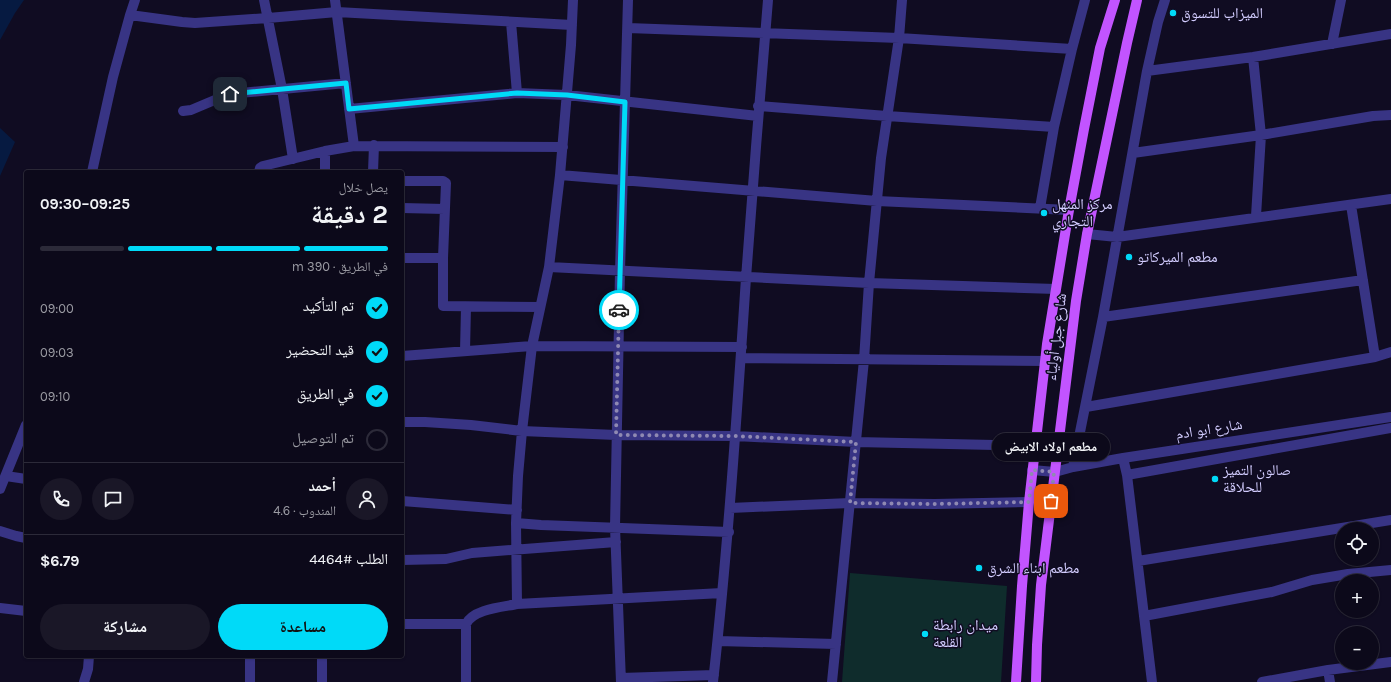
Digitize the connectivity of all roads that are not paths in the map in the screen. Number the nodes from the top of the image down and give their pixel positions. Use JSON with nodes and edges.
{"nodes":[{"id":1,"x":136,"y":0,"type":"edge"},
{"id":2,"x":264,"y":0,"type":"edge"},
{"id":3,"x":336,"y":0,"type":"edge"},
{"id":4,"x":573,"y":0,"type":"edge"},
{"id":5,"x":628,"y":0,"type":"edge"},
{"id":6,"x":768,"y":0,"type":"edge"},
{"id":7,"x":902,"y":0,"type":"edge"},
{"id":8,"x":1085,"y":0,"type":"edge"},
{"id":9,"x":1115,"y":0,"type":"edge"},
{"id":10,"x":1137,"y":0,"type":"edge"},
{"id":11,"x":1165,"y":0,"type":"edge"},
{"id":12,"x":1341,"y":0,"type":"edge"},
{"id":13,"x":336,"y":12,"type":"junction"},
{"id":14,"x":130,"y":15,"type":"junction"},
{"id":15,"x":268,"y":18,"type":"junction"},
{"id":16,"x":511,"y":22,"type":"junction"},
{"id":17,"x":572,"y":25,"type":"junction"},
{"id":18,"x":628,"y":28,"type":"junction"},
{"id":19,"x":765,"y":32,"type":"junction"},
{"id":20,"x":1391,"y":34,"type":"edge"},
{"id":21,"x":899,"y":38,"type":"junction"},
{"id":22,"x":1332,"y":44,"type":"junction"},
{"id":23,"x":1072,"y":50,"type":"junction"},
{"id":24,"x":1253,"y":57,"type":"junction"},
{"id":25,"x":1147,"y":71,"type":"junction"},
{"id":26,"x":346,"y":83,"type":"junction"},
{"id":27,"x":282,"y":89,"type":"junction"},
{"id":28,"x":517,"y":93,"type":"junction"},
{"id":29,"x":567,"y":95,"type":"junction"},
{"id":30,"x":625,"y":102,"type":"junction"},
{"id":31,"x":349,"y":109,"type":"junction"},
{"id":32,"x":183,"y":111,"type":"dead end"},
{"id":33,"x":758,"y":111,"type":"junction"},
{"id":34,"x":1391,"y":115,"type":"edge"},
{"id":35,"x":887,"y":116,"type":"junction"},
{"id":36,"x":1054,"y":127,"type":"junction"},
{"id":37,"x":1261,"y":135,"type":"junction"},
{"id":38,"x":374,"y":145,"type":"junction"},
{"id":39,"x":354,"y":146,"type":"junction"},
{"id":40,"x":563,"y":147,"type":"junction"},
{"id":41,"x":325,"y":151,"type":"junction"},
{"id":42,"x":1133,"y":153,"type":"junction"},
{"id":43,"x":293,"y":159,"type":"junction"},
{"id":44,"x":92,"y":170,"type":"edge"},
{"id":45,"x":260,"y":170,"type":"edge"},
{"id":46,"x":325,"y":170,"type":"edge"},
{"id":47,"x":373,"y":170,"type":"edge"},
{"id":48,"x":560,"y":175,"type":"junction"},
{"id":49,"x":623,"y":179,"type":"junction"},
{"id":50,"x":404,"y":180,"type":"edge"},
{"id":51,"x":754,"y":190,"type":"junction"},
{"id":52,"x":1391,"y":199,"type":"edge"},
{"id":53,"x":877,"y":201,"type":"junction"},
{"id":54,"x":1351,"y":205,"type":"junction"},
{"id":55,"x":404,"y":208,"type":"edge"},
{"id":56,"x":1040,"y":208,"type":"junction"},
{"id":57,"x":445,"y":209,"type":"junction"},
{"id":58,"x":1069,"y":210,"type":"junction"},
{"id":59,"x":1256,"y":216,"type":"junction"},
{"id":60,"x":1087,"y":234,"type":"junction"},
{"id":61,"x":1117,"y":237,"type":"junction"},
{"id":62,"x":404,"y":258,"type":"edge"},
{"id":63,"x":443,"y":258,"type":"junction"},
{"id":64,"x":550,"y":267,"type":"junction"},
{"id":65,"x":620,"y":271,"type":"junction"},
{"id":66,"x":746,"y":277,"type":"junction"},
{"id":67,"x":1362,"y":280,"type":"junction"},
{"id":68,"x":869,"y":283,"type":"junction"},
{"id":69,"x":1056,"y":289,"type":"junction"},
{"id":70,"x":466,"y":307,"type":"junction"},
{"id":71,"x":540,"y":307,"type":"junction"},
{"id":72,"x":1103,"y":317,"type":"junction"},
{"id":73,"x":532,"y":346,"type":"junction"},
{"id":74,"x":618,"y":347,"type":"junction"},
{"id":75,"x":742,"y":347,"type":"junction"},
{"id":76,"x":465,"y":352,"type":"junction"},
{"id":77,"x":1391,"y":352,"type":"edge"},
{"id":78,"x":404,"y":356,"type":"edge"},
{"id":79,"x":1375,"y":357,"type":"junction"},
{"id":80,"x":741,"y":358,"type":"junction"},
{"id":81,"x":864,"y":360,"type":"junction"},
{"id":82,"x":1045,"y":361,"type":"junction"},
{"id":83,"x":1086,"y":407,"type":"junction"},
{"id":84,"x":1391,"y":416,"type":"edge"},
{"id":85,"x":404,"y":422,"type":"edge"},
{"id":86,"x":1391,"y":428,"type":"edge"},
{"id":87,"x":24,"y":430,"type":"edge"},
{"id":88,"x":522,"y":431,"type":"junction"},
{"id":89,"x":616,"y":435,"type":"junction"},
{"id":90,"x":735,"y":436,"type":"junction"},
{"id":91,"x":856,"y":442,"type":"junction"},
{"id":92,"x":1035,"y":446,"type":"junction"},
{"id":93,"x":1123,"y":458,"type":"junction"},
{"id":94,"x":1073,"y":467,"type":"junction"},
{"id":95,"x":1032,"y":470,"type":"junction"},
{"id":96,"x":1054,"y":472,"type":"junction"},
{"id":97,"x":1127,"y":475,"type":"junction"},
{"id":98,"x":6,"y":476,"type":"junction"},
{"id":99,"x":24,"y":479,"type":"edge"},
{"id":100,"x":0,"y":490,"type":"edge"},
{"id":101,"x":404,"y":501,"type":"edge"},
{"id":102,"x":1029,"y":502,"type":"junction"},
{"id":103,"x":850,"y":503,"type":"junction"},
{"id":104,"x":730,"y":508,"type":"junction"},
{"id":105,"x":517,"y":510,"type":"junction"},
{"id":106,"x":1391,"y":520,"type":"edge"},
{"id":107,"x":516,"y":523,"type":"junction"},
{"id":108,"x":615,"y":527,"type":"junction"},
{"id":109,"x":0,"y":531,"type":"edge"},
{"id":110,"x":728,"y":532,"type":"junction"},
{"id":111,"x":24,"y":538,"type":"edge"},
{"id":112,"x":616,"y":542,"type":"junction"},
{"id":113,"x":516,"y":550,"type":"junction"},
{"id":114,"x":404,"y":560,"type":"edge"},
{"id":115,"x":1138,"y":561,"type":"junction"},
{"id":116,"x":1391,"y":570,"type":"edge"},
{"id":117,"x":722,"y":592,"type":"junction"},
{"id":118,"x":618,"y":598,"type":"junction"},
{"id":119,"x":518,"y":604,"type":"junction"},
{"id":120,"x":0,"y":608,"type":"edge"},
{"id":121,"x":24,"y":611,"type":"edge"},
{"id":122,"x":1144,"y":616,"type":"junction"},
{"id":123,"x":404,"y":624,"type":"edge"},
{"id":124,"x":466,"y":624,"type":"junction"},
{"id":125,"x":718,"y":641,"type":"junction"},
{"id":126,"x":836,"y":644,"type":"junction"},
{"id":127,"x":89,"y":658,"type":"edge"},
{"id":128,"x":250,"y":658,"type":"edge"},
{"id":129,"x":322,"y":658,"type":"edge"},
{"id":130,"x":1391,"y":662,"type":"edge"},
{"id":131,"x":1328,"y":670,"type":"junction"},
{"id":132,"x":713,"y":679,"type":"edge"},
{"id":133,"x":621,"y":680,"type":"edge"},
{"id":134,"x":84,"y":682,"type":"edge"},
{"id":135,"x":250,"y":682,"type":"edge"},
{"id":136,"x":322,"y":682,"type":"edge"},
{"id":137,"x":466,"y":682,"type":"edge"},
{"id":138,"x":832,"y":682,"type":"edge"},
{"id":139,"x":1016,"y":682,"type":"edge"},
{"id":140,"x":1036,"y":682,"type":"edge"},
{"id":141,"x":1152,"y":682,"type":"edge"},
{"id":142,"x":1262,"y":682,"type":"edge"},
{"id":143,"x":1330,"y":682,"type":"edge"}],
"edges":[{"from":1,"to":14,"type":"street"},
{"from":2,"to":15,"type":"street"},
{"from":3,"to":13,"type":"street"},
{"from":4,"to":17,"type":"street"},
{"from":5,"to":18,"type":"street"},
{"from":6,"to":19,"type":"street"},
{"from":7,"to":21,"type":"street"},
{"from":8,"to":23,"type":"street"},
{"from":9,"to":58,"type":"main road","name":"شارع جبل أولياء"},
{"from":10,"to":60,"type":"main road","name":"شارع جبل أولياء"},
{"from":11,"to":25,"type":"street"},
{"from":12,"to":22,"type":"street"},
{"from":13,"to":15,"type":"street"},
{"from":13,"to":16,"type":"street"},
{"from":13,"to":26,"type":"street"},
{"from":14,"to":15,"type":"street"},
{"from":14,"to":44,"type":"street"},
{"from":15,"to":27,"type":"street"},
{"from":16,"to":17,"type":"street"},
{"from":16,"to":28,"type":"street"},
{"from":17,"to":29,"type":"street"},
{"from":18,"to":19,"type":"street"},
{"from":18,"to":30,"type":"street"},
{"from":19,"to":21,"type":"street"},
{"from":19,"to":33,"type":"street"},
{"from":20,"to":22,"type":"street"},
{"from":21,"to":23,"type":"street"},
{"from":21,"to":35,"type":"street"},
{"from":22,"to":24,"type":"street"},
{"from":23,"to":36,"type":"street"},
{"from":24,"to":25,"type":"street"},
{"from":24,"to":37,"type":"street"},
{"from":25,"to":42,"type":"street"},
{"from":26,"to":27,"type":"street"},
{"from":26,"to":31,"type":"street"},
{"from":27,"to":32,"type":"street"},
{"from":27,"to":43,"type":"street"},
{"from":28,"to":29,"type":"street"},
{"from":28,"to":31,"type":"street"},
{"from":29,"to":30,"type":"street"},
{"from":29,"to":40,"type":"street"},
{"from":30,"to":33,"type":"street"},
{"from":30,"to":49,"type":"street"},
{"from":31,"to":39,"type":"street"},
{"from":33,"to":35,"type":"street"},
{"from":33,"to":51,"type":"street"},
{"from":34,"to":37,"type":"street"},
{"from":35,"to":36,"type":"street"},
{"from":35,"to":53,"type":"street"},
{"from":36,"to":56,"type":"street"},
{"from":37,"to":42,"type":"street"},
{"from":37,"to":59,"type":"street"},
{"from":38,"to":39,"type":"street"},
{"from":38,"to":40,"type":"street"},
{"from":38,"to":47,"type":"street"},
{"from":39,"to":41,"type":"street"},
{"from":40,"to":48,"type":"street"},
{"from":41,"to":43,"type":"street"},
{"from":41,"to":46,"type":"street"},
{"from":42,"to":61,"type":"street"},
{"from":43,"to":45,"type":"street"},
{"from":48,"to":49,"type":"street"},
{"from":48,"to":64,"type":"street"},
{"from":49,"to":51,"type":"street"},
{"from":49,"to":65,"type":"street"},
{"from":50,"to":57,"type":"street"},
{"from":51,"to":53,"type":"street"},
{"from":51,"to":66,"type":"street"},
{"from":52,"to":54,"type":"street"},
{"from":53,"to":56,"type":"street"},
{"from":53,"to":68,"type":"street"},
{"from":54,"to":59,"type":"street"},
{"from":54,"to":67,"type":"street"},
{"from":55,"to":57,"type":"street"},
{"from":56,"to":58,"type":"street"},
{"from":57,"to":63,"type":"street"},
{"from":58,"to":69,"type":"main road","name":"شارع جبل أولياء"},
{"from":59,"to":61,"type":"street"},
{"from":60,"to":61,"type":"street"},
{"from":60,"to":96,"type":"main road","name":"شارع جبل أولياء"},
{"from":61,"to":72,"type":"street"},
{"from":62,"to":63,"type":"street"},
{"from":63,"to":70,"type":"street"},
{"from":64,"to":65,"type":"street"},
{"from":64,"to":71,"type":"street"},
{"from":65,"to":66,"type":"street"},
{"from":65,"to":74,"type":"street"},
{"from":66,"to":68,"type":"street"},
{"from":66,"to":75,"type":"street"},
{"from":67,"to":72,"type":"street"},
{"from":67,"to":79,"type":"street"},
{"from":68,"to":69,"type":"street"},
{"from":68,"to":81,"type":"street"},
{"from":69,"to":82,"type":"main road","name":"شارع جبل أولياء"},
{"from":70,"to":71,"type":"street"},
{"from":70,"to":76,"type":"street"},
{"from":71,"to":73,"type":"street"},
{"from":72,"to":83,"type":"street"},
{"from":73,"to":74,"type":"street"},
{"from":73,"to":76,"type":"street"},
{"from":73,"to":88,"type":"street"},
{"from":74,"to":75,"type":"street"},
{"from":74,"to":89,"type":"street"},
{"from":75,"to":80,"type":"street"},
{"from":76,"to":78,"type":"street"},
{"from":77,"to":79,"type":"street"},
{"from":79,"to":83,"type":"street"},
{"from":80,"to":81,"type":"street"},
{"from":80,"to":90,"type":"street"},
{"from":81,"to":82,"type":"street"},
{"from":81,"to":91,"type":"street"},
{"from":82,"to":92,"type":"main road","name":"شارع جبل أولياء"},
{"from":83,"to":94,"type":"street"},
{"from":84,"to":93,"type":"street","name":"شارع ابو ادم"},
{"from":85,"to":88,"type":"street"},
{"from":86,"to":97,"type":"street"},
{"from":87,"to":98,"type":"street"},
{"from":88,"to":89,"type":"street"},
{"from":88,"to":105,"type":"street"},
{"from":89,"to":90,"type":"street"},
{"from":89,"to":108,"type":"street"},
{"from":90,"to":91,"type":"street"},
{"from":90,"to":104,"type":"street"},
{"from":91,"to":92,"type":"street"},
{"from":91,"to":103,"type":"street"},
{"from":92,"to":95,"type":"main road","name":"شارع جبل أولياء"},
{"from":93,"to":94,"type":"street","name":"شارع ابو ادم"},
{"from":93,"to":97,"type":"street"},
{"from":94,"to":96,"type":"street","name":"شارع ابو ادم"},
{"from":95,"to":96,"type":"street","name":"شارع ابو ادم"},
{"from":95,"to":102,"type":"main road","name":"شارع جبل أولياء"},
{"from":96,"to":140,"type":"main road","name":"شارع جبل أولياء"},
{"from":97,"to":115,"type":"street"},
{"from":98,"to":99,"type":"street"},
{"from":98,"to":100,"type":"street"},
{"from":101,"to":105,"type":"street"},
{"from":102,"to":103,"type":"street"},
{"from":102,"to":139,"type":"main road","name":"شارع جبل أولياء"},
{"from":103,"to":104,"type":"street"},
{"from":103,"to":126,"type":"street"},
{"from":104,"to":110,"type":"street"},
{"from":105,"to":107,"type":"street"},
{"from":106,"to":115,"type":"street"},
{"from":107,"to":108,"type":"street"},
{"from":107,"to":113,"type":"street"},
{"from":108,"to":110,"type":"street"},
{"from":108,"to":112,"type":"street"},
{"from":109,"to":111,"type":"street"},
{"from":110,"to":117,"type":"street"},
{"from":112,"to":113,"type":"street"},
{"from":112,"to":118,"type":"street"},
{"from":113,"to":114,"type":"street"},
{"from":113,"to":119,"type":"street"},
{"from":115,"to":122,"type":"street"},
{"from":116,"to":122,"type":"street"},
{"from":117,"to":118,"type":"street"},
{"from":117,"to":125,"type":"street"},
{"from":118,"to":119,"type":"street"},
{"from":118,"to":133,"type":"street"},
{"from":119,"to":124,"type":"street"},
{"from":120,"to":121,"type":"street"},
{"from":122,"to":141,"type":"street"},
{"from":123,"to":124,"type":"street"},
{"from":124,"to":137,"type":"street"},
{"from":125,"to":126,"type":"street"},
{"from":125,"to":132,"type":"street"},
{"from":126,"to":138,"type":"street"},
{"from":127,"to":134,"type":"street"},
{"from":128,"to":135,"type":"street"},
{"from":129,"to":136,"type":"street"},
{"from":130,"to":131,"type":"street"},
{"from":131,"to":142,"type":"street"},
{"from":131,"to":143,"type":"street"},
{"from":132,"to":133,"type":"street"}]}
